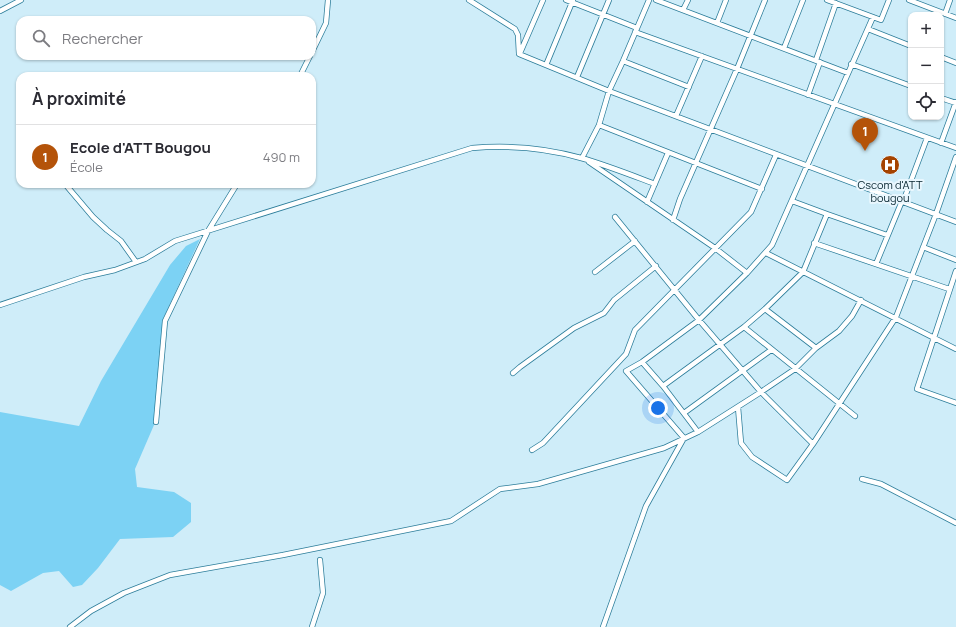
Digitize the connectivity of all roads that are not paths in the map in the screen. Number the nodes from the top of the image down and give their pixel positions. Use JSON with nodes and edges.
{"nodes":[{"id":1,"x":22,"y":0,"type":"edge"},
{"id":2,"x":328,"y":0,"type":"edge"},
{"id":3,"x":469,"y":0,"type":"edge"},
{"id":4,"x":543,"y":0,"type":"edge"},
{"id":5,"x":566,"y":0,"type":"edge"},
{"id":6,"x":609,"y":0,"type":"edge"},
{"id":7,"x":649,"y":0,"type":"edge"},
{"id":8,"x":656,"y":0,"type":"edge"},
{"id":9,"x":688,"y":0,"type":"edge"},
{"id":10,"x":726,"y":0,"type":"edge"},
{"id":11,"x":765,"y":0,"type":"edge"},
{"id":12,"x":803,"y":0,"type":"edge"},
{"id":13,"x":827,"y":0,"type":"edge"},
{"id":14,"x":888,"y":0,"type":"edge"},
{"id":15,"x":909,"y":0,"type":"edge"},
{"id":16,"x":950,"y":0,"type":"edge"},
{"id":17,"x":572,"y":1,"type":"edge"},
{"id":18,"x":836,"y":3,"type":"junction"},
{"id":19,"x":684,"y":10,"type":"junction"},
{"id":20,"x":0,"y":11,"type":"edge"},
{"id":21,"x":945,"y":14,"type":"junction"},
{"id":22,"x":603,"y":16,"type":"junction"},
{"id":23,"x":873,"y":17,"type":"junction"},
{"id":24,"x":956,"y":18,"type":"edge"},
{"id":25,"x":718,"y":23,"type":"junction"},
{"id":26,"x":868,"y":29,"type":"junction"},
{"id":27,"x":636,"y":30,"type":"junction"},
{"id":28,"x":750,"y":36,"type":"junction"},
{"id":29,"x":316,"y":44,"type":"edge"},
{"id":30,"x":908,"y":45,"type":"edge"},
{"id":31,"x":784,"y":48,"type":"junction"},
{"id":32,"x":519,"y":54,"type":"junction"},
{"id":33,"x":702,"y":56,"type":"junction"},
{"id":34,"x":944,"y":58,"type":"edge"},
{"id":35,"x":308,"y":60,"type":"edge"},
{"id":36,"x":623,"y":61,"type":"junction"},
{"id":37,"x":818,"y":61,"type":"junction"},
{"id":38,"x":956,"y":63,"type":"edge"},
{"id":39,"x":852,"y":64,"type":"junction"},
{"id":40,"x":546,"y":65,"type":"junction"},
{"id":41,"x":737,"y":69,"type":"junction"},
{"id":42,"x":302,"y":72,"type":"edge"},
{"id":43,"x":848,"y":72,"type":"junction"},
{"id":44,"x":576,"y":77,"type":"junction"},
{"id":45,"x":908,"y":85,"type":"edge"},
{"id":46,"x":689,"y":87,"type":"junction"},
{"id":47,"x":609,"y":91,"type":"junction"},
{"id":48,"x":808,"y":94,"type":"junction"},
{"id":49,"x":944,"y":99,"type":"edge"},
{"id":50,"x":956,"y":103,"type":"edge"},
{"id":51,"x":834,"y":104,"type":"junction"},
{"id":52,"x":676,"y":116,"type":"junction"},
{"id":53,"x":599,"y":125,"type":"junction"},
{"id":54,"x":710,"y":129,"type":"junction"},
{"id":55,"x":927,"y":138,"type":"junction"},
{"id":56,"x":941,"y":143,"type":"junction"},
{"id":57,"x":956,"y":148,"type":"edge"},
{"id":58,"x":668,"y":153,"type":"junction"},
{"id":59,"x":776,"y":154,"type":"junction"},
{"id":60,"x":956,"y":157,"type":"edge"},
{"id":61,"x":582,"y":158,"type":"junction"},
{"id":62,"x":696,"y":163,"type":"junction"},
{"id":63,"x":807,"y":166,"type":"junction"},
{"id":64,"x":655,"y":184,"type":"junction"},
{"id":65,"x":68,"y":188,"type":"edge"},
{"id":66,"x":235,"y":188,"type":"edge"},
{"id":67,"x":762,"y":189,"type":"junction"},
{"id":68,"x":792,"y":201,"type":"junction"},
{"id":69,"x":647,"y":202,"type":"junction"},
{"id":70,"x":902,"y":202,"type":"junction"},
{"id":71,"x":827,"y":214,"type":"junction"},
{"id":72,"x":936,"y":214,"type":"junction"},
{"id":73,"x":615,"y":217,"type":"dead end"},
{"id":74,"x":673,"y":220,"type":"junction"},
{"id":75,"x":956,"y":222,"type":"edge"},
{"id":76,"x":208,"y":231,"type":"junction"},
{"id":77,"x":887,"y":235,"type":"junction"},
{"id":78,"x":635,"y":241,"type":"junction"},
{"id":79,"x":814,"y":243,"type":"junction"},
{"id":80,"x":923,"y":247,"type":"junction"},
{"id":81,"x":715,"y":248,"type":"junction"},
{"id":82,"x":766,"y":253,"type":"junction"},
{"id":83,"x":956,"y":260,"type":"edge"},
{"id":84,"x":136,"y":262,"type":"junction"},
{"id":85,"x":876,"y":264,"type":"junction"},
{"id":86,"x":656,"y":266,"type":"junction"},
{"id":87,"x":956,"y":271,"type":"edge"},
{"id":88,"x":595,"y":272,"type":"dead end"},
{"id":89,"x":803,"y":272,"type":"junction"},
{"id":90,"x":747,"y":273,"type":"junction"},
{"id":91,"x":912,"y":276,"type":"junction"},
{"id":92,"x":675,"y":289,"type":"junction"},
{"id":93,"x":949,"y":289,"type":"junction"},
{"id":94,"x":861,"y":300,"type":"junction"},
{"id":95,"x":0,"y":305,"type":"edge"},
{"id":96,"x":765,"y":309,"type":"junction"},
{"id":97,"x":896,"y":318,"type":"junction"},
{"id":98,"x":700,"y":320,"type":"junction"},
{"id":99,"x":744,"y":327,"type":"junction"},
{"id":100,"x":934,"y":337,"type":"junction"},
{"id":101,"x":721,"y":344,"type":"junction"},
{"id":102,"x":816,"y":348,"type":"junction"},
{"id":103,"x":956,"y":348,"type":"edge"},
{"id":104,"x":771,"y":350,"type":"junction"},
{"id":105,"x":642,"y":362,"type":"junction"},
{"id":106,"x":795,"y":368,"type":"junction"},
{"id":107,"x":743,"y":371,"type":"junction"},
{"id":108,"x":513,"y":373,"type":"dead end"},
{"id":109,"x":663,"y":386,"type":"junction"},
{"id":110,"x":761,"y":392,"type":"junction"},
{"id":111,"x":956,"y":403,"type":"edge"},
{"id":112,"x":839,"y":404,"type":"junction"},
{"id":113,"x":738,"y":407,"type":"junction"},
{"id":114,"x":684,"y":412,"type":"junction"},
{"id":115,"x":855,"y":416,"type":"dead end"},
{"id":116,"x":156,"y":422,"type":"dead end"},
{"id":117,"x":698,"y":432,"type":"junction"},
{"id":118,"x":684,"y":438,"type":"junction"},
{"id":119,"x":813,"y":444,"type":"junction"},
{"id":120,"x":532,"y":450,"type":"dead end"},
{"id":121,"x":862,"y":479,"type":"dead end"},
{"id":122,"x":956,"y":523,"type":"edge"},
{"id":123,"x":320,"y":560,"type":"dead end"},
{"id":124,"x":70,"y":627,"type":"edge"},
{"id":125,"x":312,"y":627,"type":"edge"},
{"id":126,"x":603,"y":627,"type":"edge"}],
"edges":[{"from":1,"to":20,"type":"street"},
{"from":2,"to":29,"type":"street"},
{"from":3,"to":32,"type":"street"},
{"from":4,"to":32,"type":"street"},
{"from":5,"to":17,"type":"street"},
{"from":6,"to":22,"type":"street"},
{"from":7,"to":27,"type":"street"},
{"from":8,"to":19,"type":"street"},
{"from":9,"to":19,"type":"street"},
{"from":10,"to":25,"type":"street"},
{"from":11,"to":28,"type":"street"},
{"from":12,"to":31,"type":"street"},
{"from":13,"to":18,"type":"street"},
{"from":14,"to":23,"type":"street"},
{"from":15,"to":21,"type":"street"},
{"from":16,"to":21,"type":"street"},
{"from":17,"to":22,"type":"street"},
{"from":17,"to":40,"type":"street"},
{"from":18,"to":23,"type":"street"},
{"from":18,"to":37,"type":"street"},
{"from":19,"to":25,"type":"street"},
{"from":21,"to":24,"type":"street"},
{"from":22,"to":27,"type":"street"},
{"from":22,"to":44,"type":"street"},
{"from":23,"to":26,"type":"street"},
{"from":25,"to":28,"type":"street"},
{"from":26,"to":30,"type":"street"},
{"from":26,"to":39,"type":"street"},
{"from":27,"to":33,"type":"street"},
{"from":27,"to":36,"type":"street"},
{"from":28,"to":31,"type":"street"},
{"from":28,"to":41,"type":"street"},
{"from":31,"to":37,"type":"street"},
{"from":32,"to":40,"type":"street"},
{"from":33,"to":41,"type":"street"},
{"from":33,"to":46,"type":"street"},
{"from":34,"to":38,"type":"street"},
{"from":35,"to":42,"type":"street"},
{"from":36,"to":46,"type":"street"},
{"from":36,"to":47,"type":"street"},
{"from":37,"to":43,"type":"street"},
{"from":37,"to":48,"type":"street"},
{"from":39,"to":43,"type":"street"},
{"from":39,"to":45,"type":"street"},
{"from":40,"to":44,"type":"street"},
{"from":41,"to":48,"type":"street"},
{"from":41,"to":54,"type":"street"},
{"from":43,"to":51,"type":"street"},
{"from":44,"to":47,"type":"street"},
{"from":46,"to":52,"type":"street"},
{"from":47,"to":52,"type":"street"},
{"from":47,"to":53,"type":"street"},
{"from":48,"to":51,"type":"street"},
{"from":49,"to":50,"type":"street"},
{"from":50,"to":56,"type":"street"},
{"from":51,"to":55,"type":"street"},
{"from":51,"to":63,"type":"street"},
{"from":52,"to":54,"type":"street"},
{"from":53,"to":58,"type":"street"},
{"from":53,"to":61,"type":"street"},
{"from":54,"to":59,"type":"street"},
{"from":54,"to":62,"type":"street"},
{"from":55,"to":56,"type":"street"},
{"from":55,"to":70,"type":"street"},
{"from":56,"to":57,"type":"street"},
{"from":58,"to":62,"type":"street"},
{"from":58,"to":64,"type":"street"},
{"from":59,"to":63,"type":"street"},
{"from":59,"to":67,"type":"street"},
{"from":60,"to":72,"type":"street"},
{"from":61,"to":64,"type":"street"},
{"from":61,"to":69,"type":"street"},
{"from":61,"to":76,"type":"street"},
{"from":62,"to":67,"type":"street"},
{"from":62,"to":74,"type":"street"},
{"from":63,"to":68,"type":"street"},
{"from":63,"to":70,"type":"street"},
{"from":64,"to":69,"type":"street"},
{"from":65,"to":84,"type":"street"},
{"from":66,"to":76,"type":"street"},
{"from":67,"to":81,"type":"street"},
{"from":68,"to":71,"type":"street"},
{"from":68,"to":82,"type":"street"},
{"from":69,"to":74,"type":"street"},
{"from":70,"to":72,"type":"street"},
{"from":70,"to":77,"type":"street"},
{"from":71,"to":77,"type":"street"},
{"from":71,"to":79,"type":"street"},
{"from":72,"to":75,"type":"street"},
{"from":72,"to":80,"type":"street"},
{"from":73,"to":78,"type":"street"},
{"from":74,"to":81,"type":"street"},
{"from":76,"to":84,"type":"street"},
{"from":76,"to":116,"type":"street"},
{"from":77,"to":85,"type":"street"},
{"from":78,"to":86,"type":"street"},
{"from":78,"to":88,"type":"street"},
{"from":79,"to":85,"type":"street"},
{"from":79,"to":89,"type":"street"},
{"from":80,"to":83,"type":"street"},
{"from":80,"to":91,"type":"street"},
{"from":81,"to":90,"type":"street"},
{"from":81,"to":92,"type":"street"},
{"from":82,"to":89,"type":"street"},
{"from":82,"to":90,"type":"street"},
{"from":84,"to":95,"type":"street"},
{"from":85,"to":91,"type":"street"},
{"from":86,"to":92,"type":"street"},
{"from":86,"to":108,"type":"street"},
{"from":87,"to":93,"type":"street"},
{"from":89,"to":94,"type":"street"},
{"from":89,"to":96,"type":"street"},
{"from":90,"to":98,"type":"street"},
{"from":91,"to":93,"type":"street"},
{"from":91,"to":97,"type":"street"},
{"from":92,"to":98,"type":"street"},
{"from":92,"to":120,"type":"street"},
{"from":93,"to":100,"type":"street"},
{"from":94,"to":97,"type":"street"},
{"from":94,"to":102,"type":"street"},
{"from":96,"to":99,"type":"street"},
{"from":96,"to":102,"type":"street"},
{"from":97,"to":100,"type":"street"},
{"from":97,"to":112,"type":"street"},
{"from":98,"to":101,"type":"street"},
{"from":98,"to":105,"type":"street"},
{"from":99,"to":101,"type":"street"},
{"from":99,"to":104,"type":"street"},
{"from":100,"to":103,"type":"street"},
{"from":100,"to":111,"type":"street"},
{"from":101,"to":107,"type":"street"},
{"from":101,"to":109,"type":"street"},
{"from":102,"to":106,"type":"street"},
{"from":104,"to":106,"type":"street"},
{"from":104,"to":107,"type":"street"},
{"from":105,"to":109,"type":"street"},
{"from":105,"to":118,"type":"street"},
{"from":106,"to":110,"type":"street"},
{"from":106,"to":112,"type":"street"},
{"from":107,"to":110,"type":"street"},
{"from":107,"to":114,"type":"street"},
{"from":109,"to":114,"type":"street"},
{"from":110,"to":113,"type":"street"},
{"from":110,"to":119,"type":"street"},
{"from":112,"to":115,"type":"street"},
{"from":112,"to":119,"type":"street"},
{"from":113,"to":117,"type":"street"},
{"from":113,"to":119,"type":"street"},
{"from":114,"to":117,"type":"street"},
{"from":117,"to":118,"type":"street"},
{"from":118,"to":124,"type":"street"},
{"from":118,"to":126,"type":"street"},
{"from":121,"to":122,"type":"street"},
{"from":123,"to":125,"type":"street"}]}
